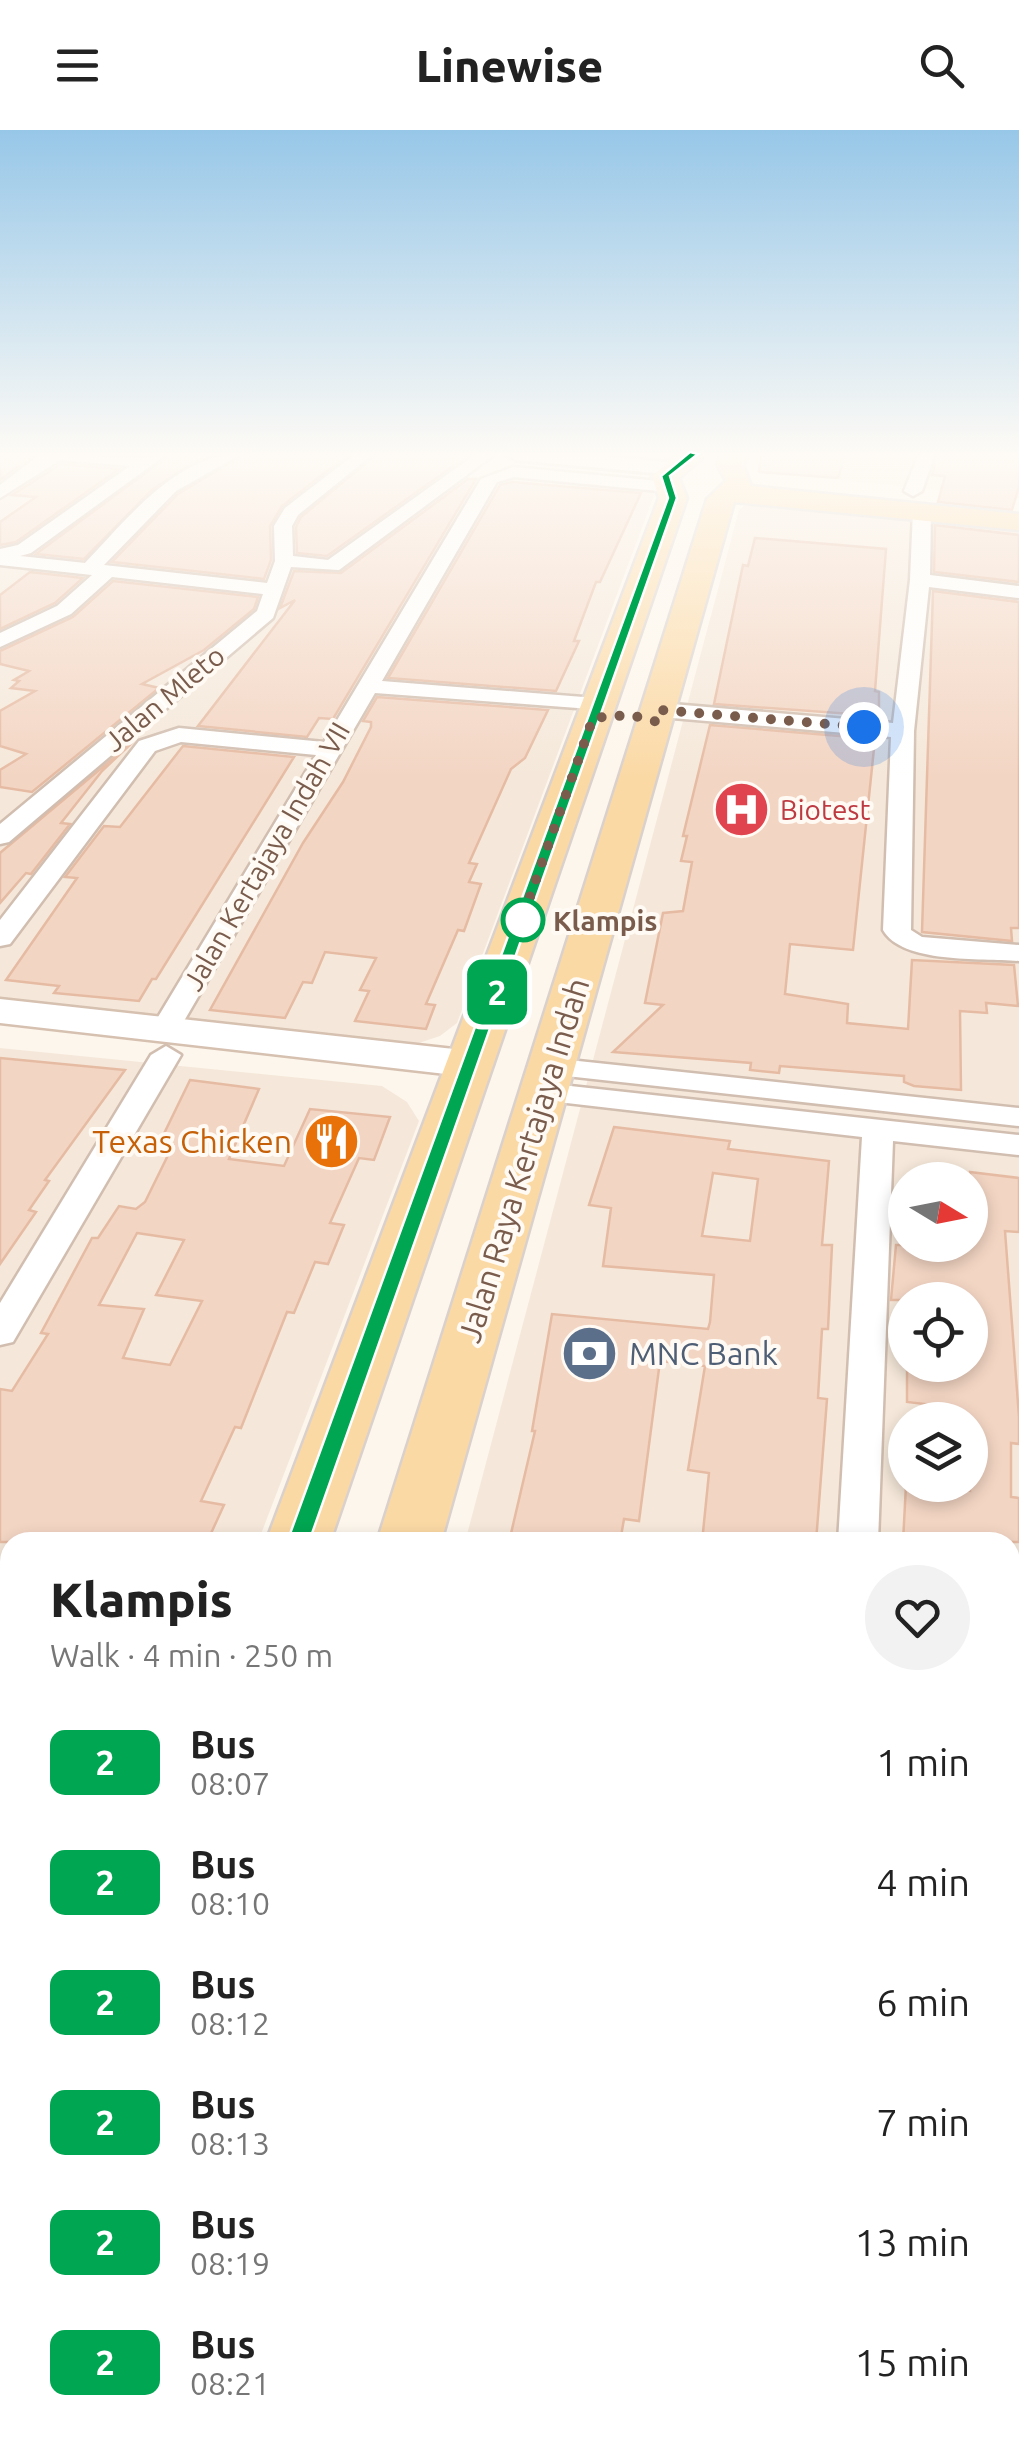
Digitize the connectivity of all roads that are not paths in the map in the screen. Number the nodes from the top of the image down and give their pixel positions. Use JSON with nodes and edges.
{"nodes":[{"id":1,"x":46,"y":562,"type":"edge"},
{"id":2,"x":105,"y":562,"type":"edge"},
{"id":3,"x":284,"y":562,"type":"edge"},
{"id":4,"x":293,"y":562,"type":"edge"},
{"id":5,"x":338,"y":562,"type":"edge"},
{"id":6,"x":440,"y":562,"type":"edge"},
{"id":7,"x":649,"y":562,"type":"edge"},
{"id":8,"x":703,"y":562,"type":"edge"},
{"id":9,"x":920,"y":562,"type":"edge"},
{"id":10,"x":99,"y":569,"type":"junction"},
{"id":11,"x":920,"y":580,"type":"junction"},
{"id":12,"x":271,"y":589,"type":"junction"},
{"id":13,"x":1019,"y":592,"type":"edge"},
{"id":14,"x":0,"y":641,"type":"edge"},
{"id":15,"x":366,"y":686,"type":"junction"},
{"id":16,"x":596,"y":705,"type":"junction"},
{"id":17,"x":661,"y":710,"type":"junction"},
{"id":18,"x":904,"y":731,"type":"junction"},
{"id":19,"x":328,"y":749,"type":"junction"},
{"id":20,"x":0,"y":837,"type":"edge"},
{"id":21,"x":0,"y":938,"type":"edge"},
{"id":22,"x":1019,"y":954,"type":"edge"},
{"id":23,"x":0,"y":1011,"type":"edge"},
{"id":24,"x":0,"y":1037,"type":"edge"},
{"id":25,"x":167,"y":1041,"type":"junction"},
{"id":26,"x":467,"y":1076,"type":"junction"},
{"id":27,"x":546,"y":1080,"type":"junction"},
{"id":28,"x":1019,"y":1117,"type":"edge"},
{"id":29,"x":878,"y":1129,"type":"junction"},
{"id":30,"x":1019,"y":1145,"type":"edge"},
{"id":31,"x":0,"y":1333,"type":"edge"},
{"id":32,"x":302,"y":1532,"type":"edge"},
{"id":33,"x":412,"y":1532,"type":"edge"},
{"id":34,"x":858,"y":1532,"type":"edge"}],
"edges":[{"from":1,"to":10,"type":"street"},
{"from":2,"to":10,"type":"street"},
{"from":3,"to":12,"type":"street","name":"Jalan Mleto"},
{"from":4,"to":5,"type":"street"},
{"from":6,"to":15,"type":"street","name":"Jalan Kertajaya Indah VII"},
{"from":7,"to":16,"type":"main road"},
{"from":8,"to":17,"type":"main road","name":"Jalan Raya Kertajaya Indah"},
{"from":9,"to":11,"type":"street"},
{"from":10,"to":12,"type":"street"},
{"from":10,"to":14,"type":"street"},
{"from":11,"to":13,"type":"street"},
{"from":11,"to":18,"type":"street"},
{"from":12,"to":20,"type":"street","name":"Jalan Mleto"},
{"from":15,"to":16,"type":"street","name":"Jalan Kertajaya Indah VII"},
{"from":15,"to":19,"type":"street","name":"Jalan Kertajaya Indah VII"},
{"from":16,"to":17,"type":"main road"},
{"from":16,"to":26,"type":"main road"},
{"from":17,"to":18,"type":"street"},
{"from":17,"to":27,"type":"main road","name":"Jalan Raya Kertajaya Indah"},
{"from":18,"to":22,"type":"street"},
{"from":19,"to":21,"type":"street"},
{"from":19,"to":25,"type":"street","name":"Jalan Kertajaya Indah VII"},
{"from":23,"to":25,"type":"main road"},
{"from":24,"to":25,"type":"main road"},
{"from":25,"to":26,"type":"main road"},
{"from":25,"to":31,"type":"street","name":"Jalan Kertajaya Indah VII"},
{"from":26,"to":32,"type":"main road"},
{"from":27,"to":28,"type":"street"},
{"from":27,"to":29,"type":"street"},
{"from":27,"to":33,"type":"main road","name":"Jalan Raya Kertajaya Indah"},
{"from":29,"to":30,"type":"street"},
{"from":29,"to":34,"type":"street"}]}
